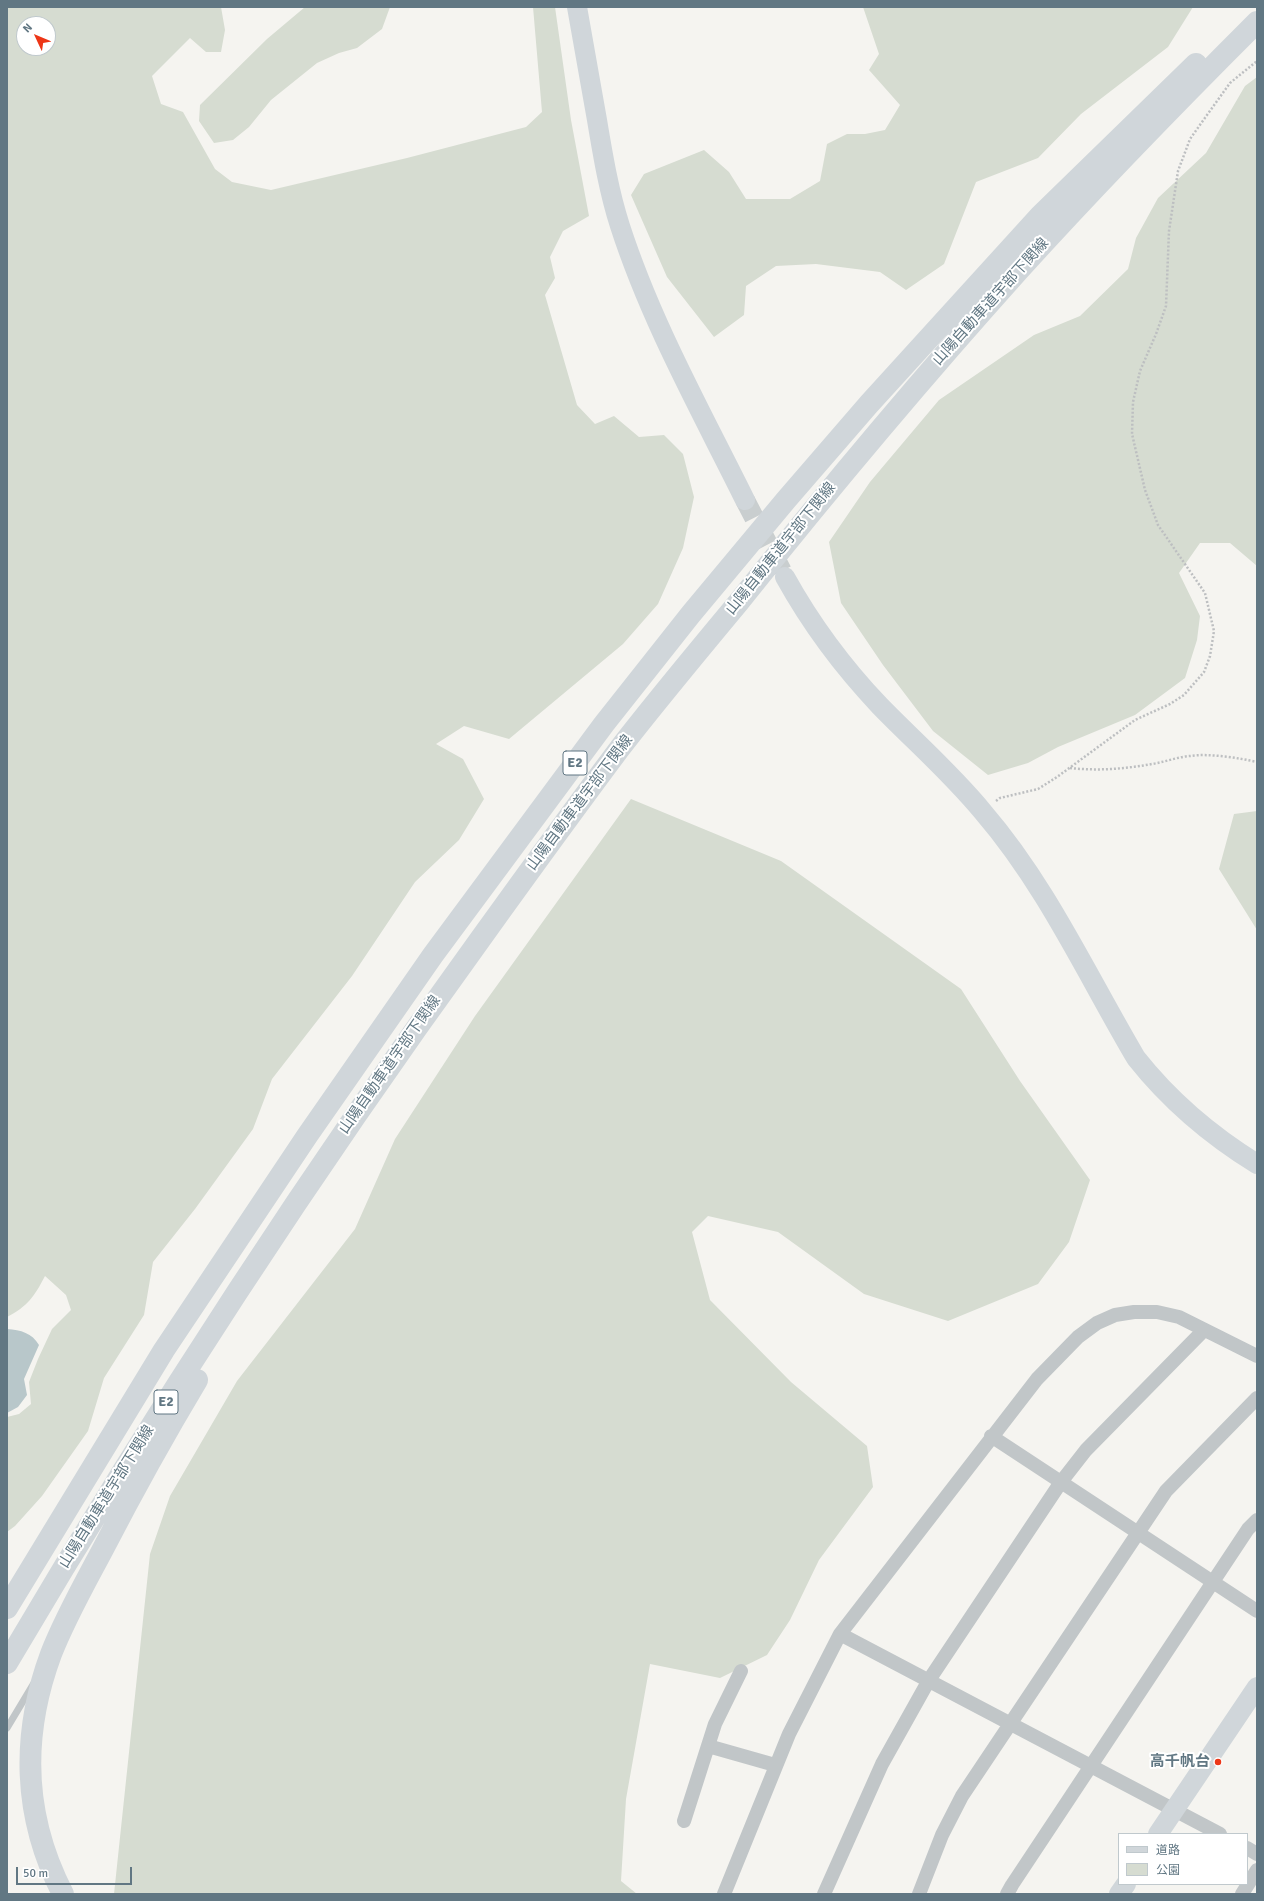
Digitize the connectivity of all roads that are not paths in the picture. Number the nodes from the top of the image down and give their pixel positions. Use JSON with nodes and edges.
{"nodes":[{"id":1,"x":577,"y":7,"type":"edge"},
{"id":2,"x":1256,"y":7,"type":"edge"},
{"id":3,"x":1257,"y":22,"type":"edge"},
{"id":4,"x":745,"y":500,"type":"tunnel mouth"},
{"id":5,"x":785,"y":577,"type":"tunnel mouth"},
{"id":6,"x":333,"y":1147,"type":"junction"},
{"id":7,"x":1257,"y":1164,"type":"edge"},
{"id":8,"x":1204,"y":1330,"type":"junction"},
{"id":9,"x":1257,"y":1356,"type":"edge"},
{"id":10,"x":1257,"y":1398,"type":"edge"},
{"id":11,"x":991,"y":1436,"type":"junction"},
{"id":12,"x":1061,"y":1482,"type":"junction"},
{"id":13,"x":1257,"y":1520,"type":"edge"},
{"id":14,"x":1138,"y":1533,"type":"junction"},
{"id":15,"x":1214,"y":1582,"type":"junction"},
{"id":16,"x":7,"y":1608,"type":"edge"},
{"id":17,"x":1257,"y":1611,"type":"edge"},
{"id":18,"x":840,"y":1634,"type":"junction"},
{"id":19,"x":52,"y":1653,"type":"junction"},
{"id":20,"x":7,"y":1663,"type":"edge"},
{"id":21,"x":742,"y":1671,"type":"dead end"},
{"id":22,"x":929,"y":1680,"type":"junction"},
{"id":23,"x":1257,"y":1687,"type":"edge"},
{"id":24,"x":1010,"y":1723,"type":"junction"},
{"id":25,"x":7,"y":1728,"type":"edge"},
{"id":26,"x":708,"y":1746,"type":"junction"},
{"id":27,"x":775,"y":1765,"type":"junction"},
{"id":28,"x":1090,"y":1766,"type":"junction"},
{"id":29,"x":1174,"y":1810,"type":"junction"},
{"id":30,"x":684,"y":1821,"type":"dead end"},
{"id":31,"x":1159,"y":1833,"type":"edge"},
{"id":32,"x":1218,"y":1833,"type":"edge"},
{"id":33,"x":1248,"y":1849,"type":"edge"},
{"id":34,"x":1257,"y":1854,"type":"edge"},
{"id":35,"x":1257,"y":1870,"type":"edge"},
{"id":36,"x":1248,"y":1884,"type":"edge"},
{"id":37,"x":1125,"y":1885,"type":"edge"},
{"id":38,"x":1248,"y":1885,"type":"edge"},
{"id":39,"x":63,"y":1894,"type":"edge"},
{"id":40,"x":724,"y":1894,"type":"edge"},
{"id":41,"x":824,"y":1894,"type":"edge"},
{"id":42,"x":919,"y":1894,"type":"edge"},
{"id":43,"x":1007,"y":1894,"type":"edge"},
{"id":44,"x":1119,"y":1894,"type":"edge"},
{"id":45,"x":1242,"y":1894,"type":"edge"}],
"edges":[{"from":1,"to":4,"type":"street"},
{"from":2,"to":16,"type":"highway","name":"山陽自動車道宇部下関線","number":"E2"},
{"from":3,"to":6,"type":"highway","name":"山陽自動車道宇部下関線","number":"E2"},
{"from":5,"to":7,"type":"street"},
{"from":6,"to":19,"type":"highway"},
{"from":6,"to":20,"type":"highway","name":"山陽自動車道宇部下関線","number":"E2"},
{"from":8,"to":9,"type":"street"},
{"from":8,"to":11,"type":"street"},
{"from":8,"to":12,"type":"street"},
{"from":10,"to":14,"type":"street"},
{"from":11,"to":12,"type":"street"},
{"from":11,"to":18,"type":"street"},
{"from":12,"to":14,"type":"street"},
{"from":12,"to":22,"type":"street"},
{"from":13,"to":15,"type":"street"},
{"from":14,"to":15,"type":"street"},
{"from":14,"to":24,"type":"street"},
{"from":15,"to":17,"type":"street"},
{"from":15,"to":28,"type":"street"},
{"from":18,"to":22,"type":"street"},
{"from":18,"to":27,"type":"street"},
{"from":19,"to":25,"type":"lane"},
{"from":19,"to":39,"type":"highway"},
{"from":21,"to":26,"type":"street"},
{"from":22,"to":24,"type":"street"},
{"from":22,"to":41,"type":"street"},
{"from":23,"to":29,"type":"street"},
{"from":24,"to":28,"type":"street"},
{"from":24,"to":42,"type":"street"},
{"from":26,"to":27,"type":"street"},
{"from":26,"to":30,"type":"street"},
{"from":27,"to":40,"type":"street"},
{"from":28,"to":29,"type":"street"},
{"from":28,"to":43,"type":"street"},
{"from":29,"to":31,"type":"street"},
{"from":29,"to":32,"type":"street"},
{"from":33,"to":34,"type":"street"},
{"from":35,"to":36,"type":"street"},
{"from":37,"to":44,"type":"street"},
{"from":38,"to":45,"type":"street"}]}
